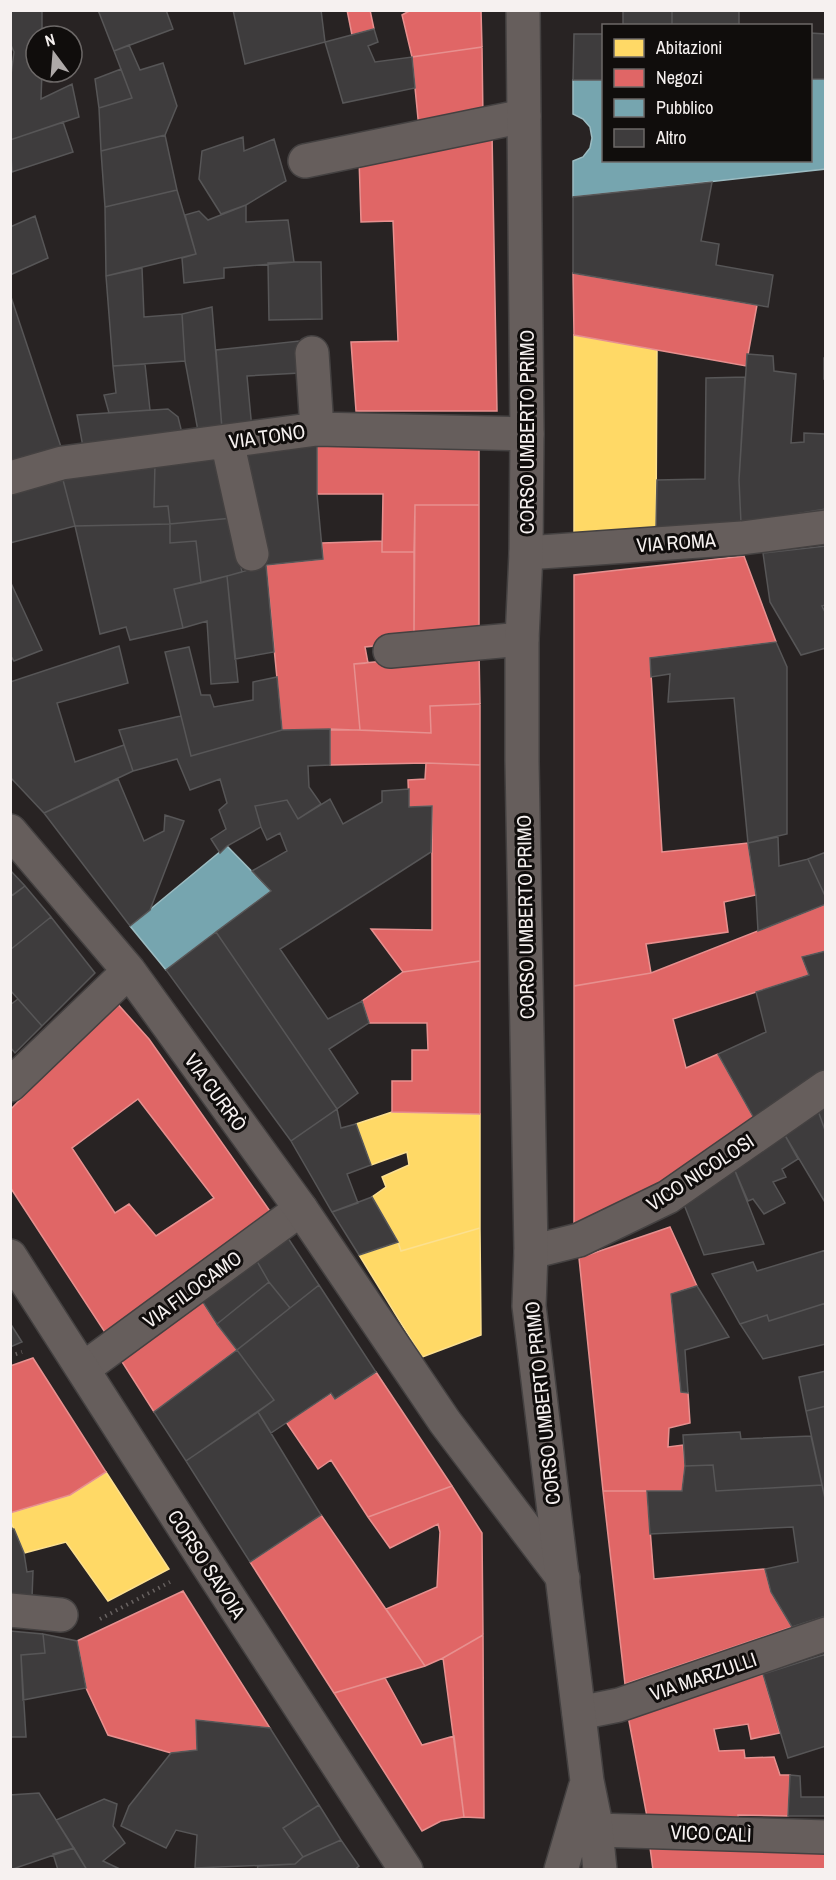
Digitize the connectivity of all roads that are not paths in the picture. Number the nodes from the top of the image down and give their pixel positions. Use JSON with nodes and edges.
{"nodes":[{"id":1,"x":523,"y":10,"type":"edge"},
{"id":2,"x":524,"y":116,"type":"junction"},
{"id":3,"x":305,"y":161,"type":"dead end"},
{"id":4,"x":312,"y":353,"type":"dead end"},
{"id":5,"x":317,"y":429,"type":"junction"},
{"id":6,"x":527,"y":434,"type":"junction"},
{"id":7,"x":227,"y":441,"type":"junction"},
{"id":8,"x":10,"y":478,"type":"edge"},
{"id":9,"x":825,"y":527,"type":"edge"},
{"id":10,"x":526,"y":553,"type":"junction"},
{"id":11,"x":252,"y":554,"type":"dead end"},
{"id":12,"x":522,"y":639,"type":"junction"},
{"id":13,"x":390,"y":651,"type":"dead end"},
{"id":14,"x":10,"y":831,"type":"edge"},
{"id":15,"x":129,"y":971,"type":"junction"},
{"id":16,"x":10,"y":1085,"type":"edge"},
{"id":17,"x":825,"y":1087,"type":"edge"},
{"id":18,"x":301,"y":1209,"type":"junction"},
{"id":19,"x":531,"y":1252,"type":"junction"},
{"id":20,"x":10,"y":1256,"type":"edge"},
{"id":21,"x":83,"y":1369,"type":"junction"},
{"id":22,"x":562,"y":1578,"type":"junction"},
{"id":23,"x":10,"y":1610,"type":"edge"},
{"id":24,"x":61,"y":1615,"type":"road end"},
{"id":25,"x":825,"y":1634,"type":"edge"},
{"id":26,"x":579,"y":1713,"type":"junction"},
{"id":27,"x":587,"y":1781,"type":"junction"},
{"id":28,"x":595,"y":1825,"type":"junction"},
{"id":29,"x":825,"y":1837,"type":"edge"},
{"id":30,"x":406,"y":1869,"type":"edge"},
{"id":31,"x":561,"y":1869,"type":"edge"},
{"id":32,"x":600,"y":1869,"type":"edge"}],
"edges":[{"from":1,"to":2,"type":"street","name":"CORSO UMBERTO PRIMO"},
{"from":2,"to":3,"type":"street"},
{"from":2,"to":6,"type":"street","name":"CORSO UMBERTO PRIMO"},
{"from":4,"to":5,"type":"street"},
{"from":5,"to":6,"type":"street","name":"VIA TONO"},
{"from":5,"to":7,"type":"street","name":"VIA TONO"},
{"from":6,"to":10,"type":"street","name":"CORSO UMBERTO PRIMO"},
{"from":7,"to":8,"type":"street","name":"VIA TONO"},
{"from":7,"to":11,"type":"street"},
{"from":9,"to":10,"type":"street","name":"VIA ROMA"},
{"from":10,"to":12,"type":"street","name":"CORSO UMBERTO PRIMO"},
{"from":12,"to":13,"type":"street"},
{"from":12,"to":19,"type":"street","name":"CORSO UMBERTO PRIMO"},
{"from":14,"to":15,"type":"street","name":"VIA CURRÒ"},
{"from":15,"to":16,"type":"street"},
{"from":15,"to":18,"type":"street","name":"VIA CURRÒ"},
{"from":17,"to":19,"type":"street","name":"VICO NICOLOSI"},
{"from":18,"to":21,"type":"street","name":"VIA FILOCAMO"},
{"from":18,"to":22,"type":"street","name":"VIA CURRÒ"},
{"from":19,"to":22,"type":"street","name":"CORSO UMBERTO PRIMO"},
{"from":20,"to":21,"type":"street","name":"CORSO SAVOIA"},
{"from":21,"to":30,"type":"street","name":"CORSO SAVOIA"},
{"from":22,"to":26,"type":"street","name":"CORSO UMBERTO PRIMO"},
{"from":23,"to":24,"type":"street"},
{"from":25,"to":26,"type":"street","name":"VIA MARZULLI"},
{"from":26,"to":27,"type":"street","name":"CORSO UMBERTO PRIMO"},
{"from":27,"to":28,"type":"street","name":"CORSO UMBERTO PRIMO"},
{"from":27,"to":31,"type":"street"},
{"from":28,"to":29,"type":"street","name":"VICO CALÌ"},
{"from":28,"to":32,"type":"street","name":"CORSO UMBERTO PRIMO"}]}
